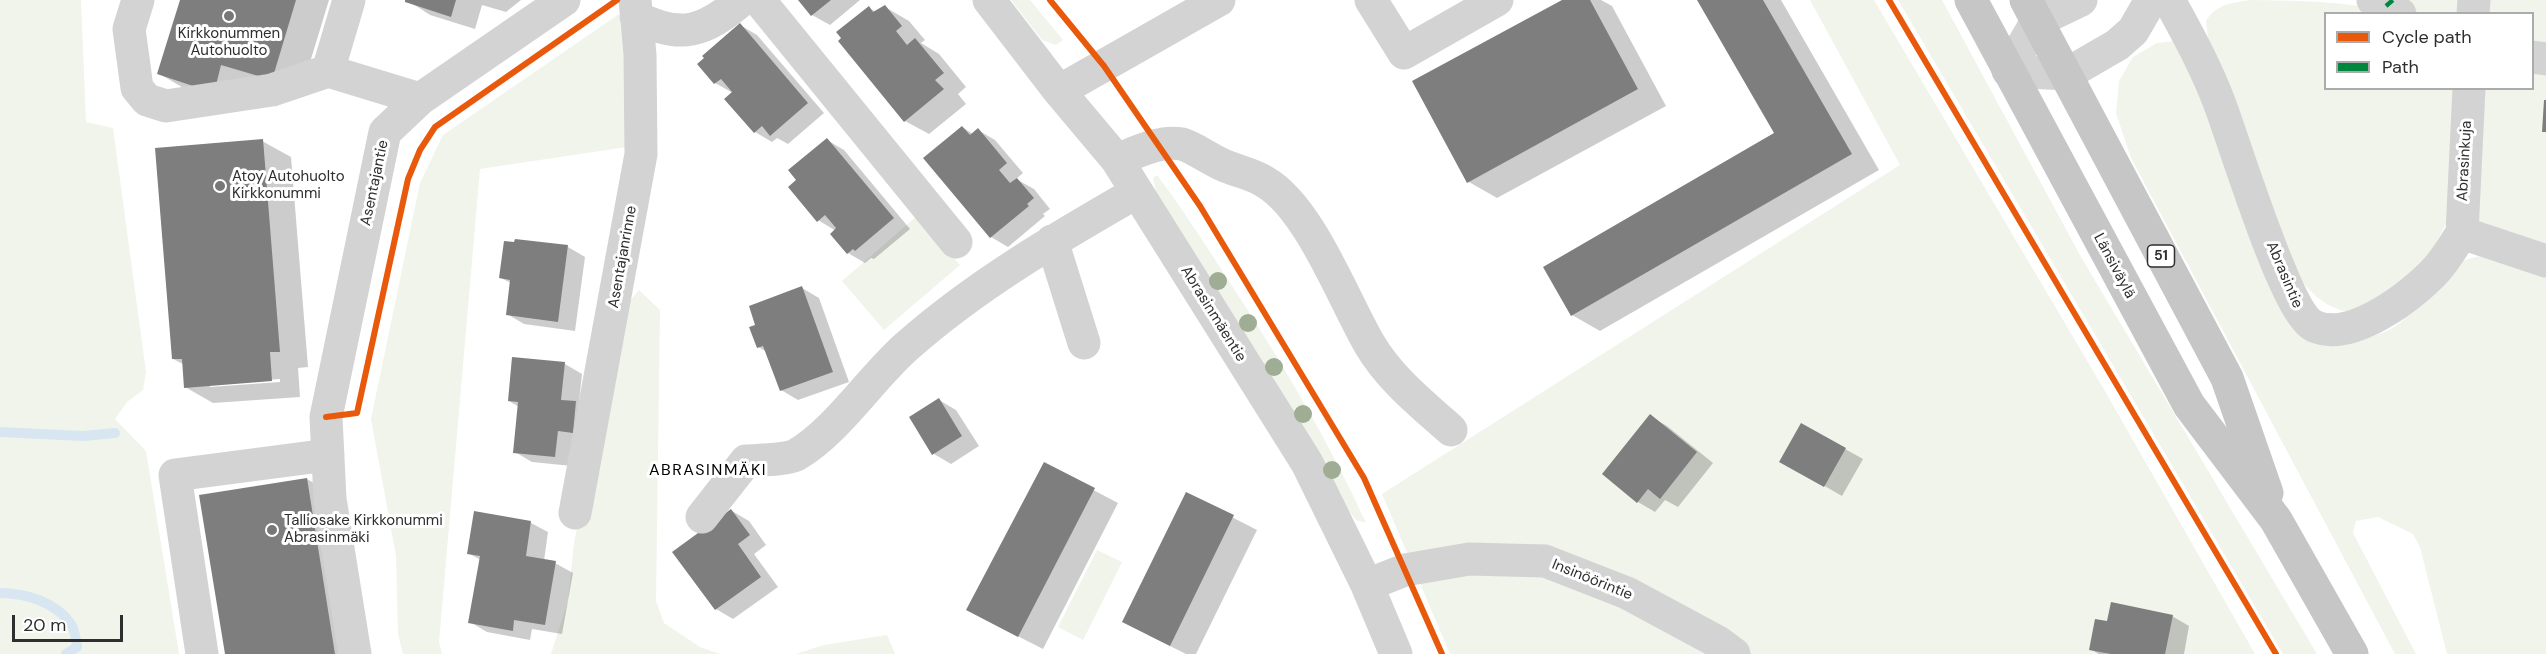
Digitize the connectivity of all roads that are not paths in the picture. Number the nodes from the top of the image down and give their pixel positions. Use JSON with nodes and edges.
{"nodes":[{"id":1,"x":138,"y":0,"type":"edge"},
{"id":2,"x":350,"y":0,"type":"edge"},
{"id":3,"x":564,"y":0,"type":"edge"},
{"id":4,"x":741,"y":0,"type":"edge"},
{"id":5,"x":759,"y":0,"type":"edge"},
{"id":6,"x":989,"y":0,"type":"edge"},
{"id":7,"x":1219,"y":0,"type":"edge"},
{"id":8,"x":1371,"y":0,"type":"edge"},
{"id":9,"x":1497,"y":0,"type":"edge"},
{"id":10,"x":1971,"y":0,"type":"edge"},
{"id":11,"x":2081,"y":0,"type":"edge"},
{"id":12,"x":2151,"y":0,"type":"edge"},
{"id":13,"x":2169,"y":0,"type":"edge"},
{"id":14,"x":2373,"y":0,"type":"edge"},
{"id":15,"x":636,"y":9,"type":"edge"},
{"id":16,"x":2032,"y":11,"type":"edge"},
{"id":17,"x":2396,"y":12,"type":"edge"},
{"id":18,"x":328,"y":71,"type":"junction"},
{"id":19,"x":2008,"y":71,"type":"junction"},
{"id":20,"x":2067,"y":74,"type":"junction"},
{"id":21,"x":2469,"y":90,"type":"edge"},
{"id":22,"x":1059,"y":91,"type":"junction"},
{"id":23,"x":420,"y":99,"type":"junction"},
{"id":24,"x":1116,"y":160,"type":"junction"},
{"id":25,"x":1137,"y":192,"type":"junction"},
{"id":26,"x":2462,"y":233,"type":"junction"},
{"id":27,"x":1052,"y":241,"type":"junction"},
{"id":28,"x":956,"y":242,"type":"dead end"},
{"id":29,"x":2546,"y":261,"type":"edge"},
{"id":30,"x":1084,"y":343,"type":"dead end"},
{"id":31,"x":1451,"y":430,"type":"dead end"},
{"id":32,"x":328,"y":455,"type":"junction"},
{"id":33,"x":575,"y":513,"type":"dead end"},
{"id":34,"x":702,"y":517,"type":"dead end"},
{"id":35,"x":2276,"y":520,"type":"junction"},
{"id":36,"x":1367,"y":585,"type":"junction"},
{"id":37,"x":202,"y":654,"type":"edge"},
{"id":38,"x":355,"y":654,"type":"edge"},
{"id":39,"x":1396,"y":654,"type":"edge"},
{"id":40,"x":1734,"y":654,"type":"edge"},
{"id":41,"x":2352,"y":654,"type":"edge"}],
"edges":[{"from":1,"to":18,"type":"street"},
{"from":2,"to":18,"type":"street"},
{"from":3,"to":23,"type":"street","name":"Asentajantie"},
{"from":4,"to":15,"type":"street"},
{"from":5,"to":28,"type":"street"},
{"from":6,"to":22,"type":"street","name":"Abrasinmäentie"},
{"from":7,"to":22,"type":"street"},
{"from":8,"to":9,"type":"street"},
{"from":10,"to":19,"type":"main road","name":"Länsiväylä","number":"51"},
{"from":11,"to":16,"type":"street"},
{"from":12,"to":20,"type":"street"},
{"from":13,"to":26,"type":"street","name":"Abrasintie"},
{"from":14,"to":17,"type":"street"},
{"from":15,"to":33,"type":"street","name":"Asentajanrinne"},
{"from":16,"to":19,"type":"street"},
{"from":16,"to":20,"type":"main road","name":"Länsiväylä","number":"51"},
{"from":18,"to":23,"type":"street"},
{"from":19,"to":20,"type":"street"},
{"from":19,"to":35,"type":"main road","name":"Länsiväylä","number":"51"},
{"from":20,"to":35,"type":"main road","name":"Länsiväylä","number":"51"},
{"from":21,"to":26,"type":"street","name":"Abrasinkuja"},
{"from":22,"to":24,"type":"street","name":"Abrasinmäentie"},
{"from":23,"to":32,"type":"street","name":"Asentajantie"},
{"from":24,"to":25,"type":"street","name":"Abrasinmäentie"},
{"from":24,"to":31,"type":"street"},
{"from":25,"to":27,"type":"street"},
{"from":25,"to":36,"type":"street","name":"Abrasinmäentie"},
{"from":26,"to":29,"type":"street"},
{"from":27,"to":30,"type":"street"},
{"from":27,"to":34,"type":"street"},
{"from":32,"to":37,"type":"street"},
{"from":32,"to":38,"type":"street","name":"Asentajantie"},
{"from":35,"to":41,"type":"main road","name":"Länsiväylä","number":"51"},
{"from":36,"to":39,"type":"street","name":"Abrasinmäentie"},
{"from":36,"to":40,"type":"street","name":"Insinöörintie"}]}
